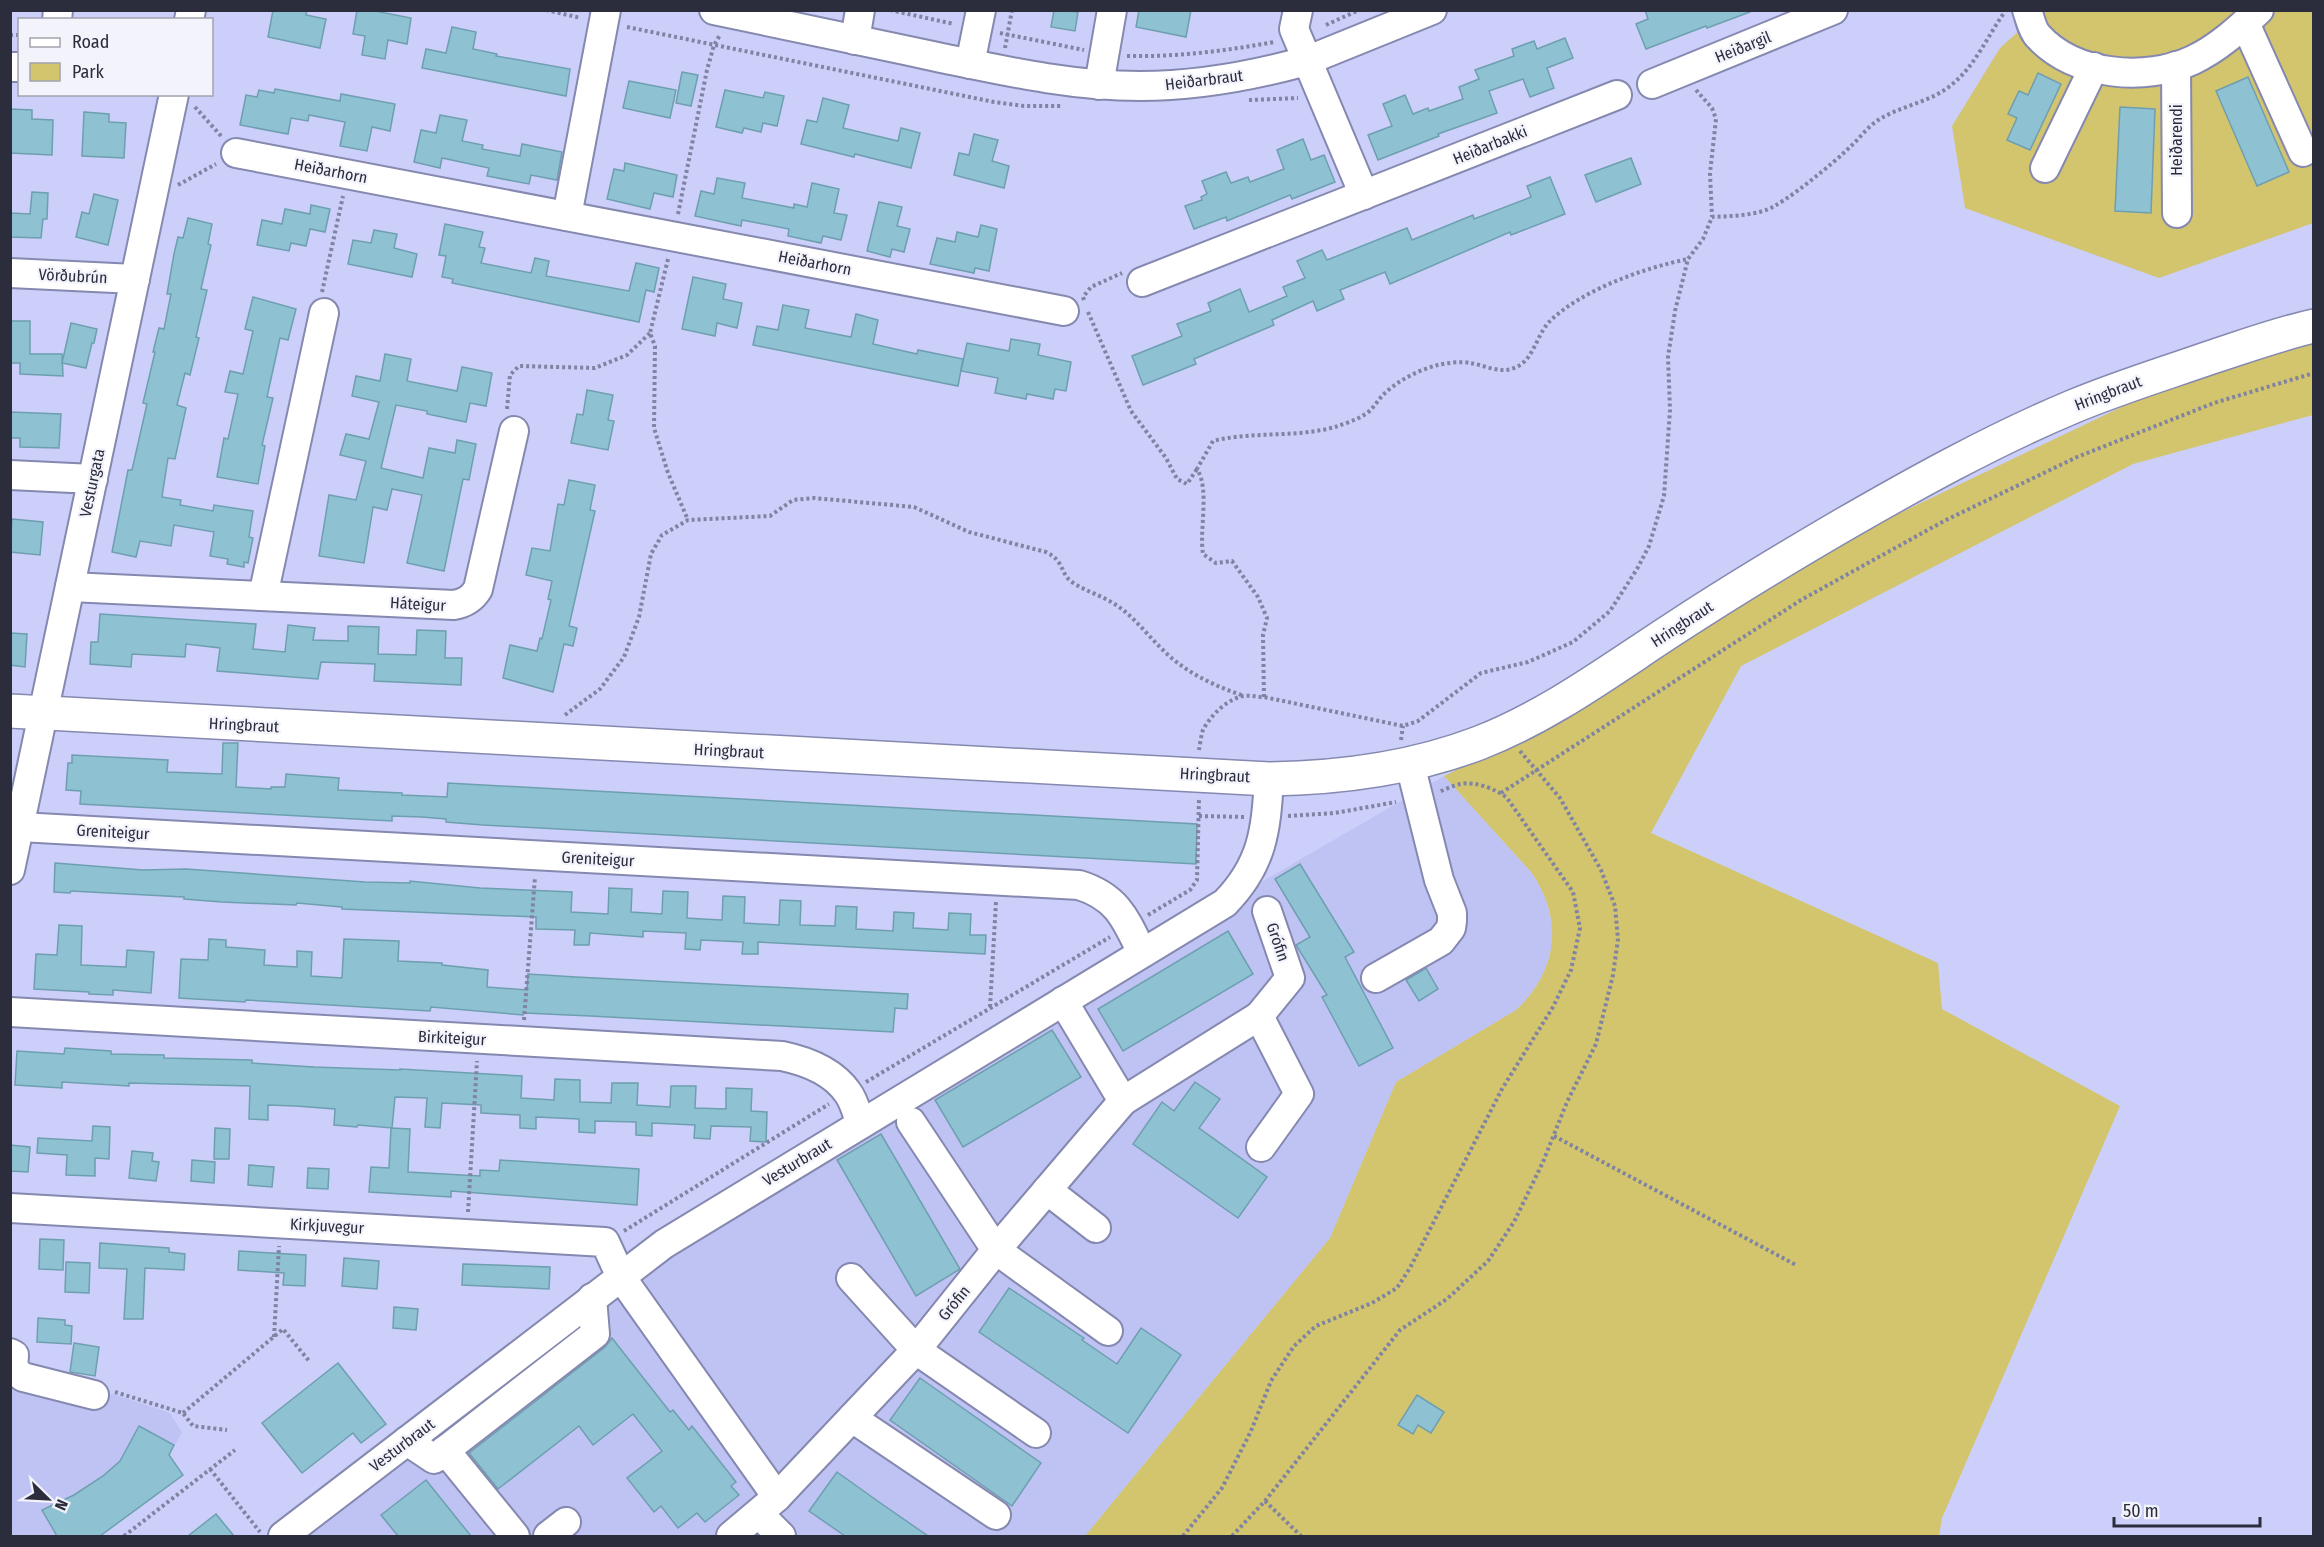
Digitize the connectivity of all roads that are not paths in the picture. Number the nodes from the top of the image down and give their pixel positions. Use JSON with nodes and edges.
{"nodes":[{"id":1,"x":606,"y":10,"type":"edge"},
{"id":2,"x":714,"y":10,"type":"edge"},
{"id":3,"x":860,"y":10,"type":"edge"},
{"id":4,"x":981,"y":10,"type":"edge"},
{"id":5,"x":1112,"y":10,"type":"edge"},
{"id":6,"x":1298,"y":10,"type":"edge"},
{"id":7,"x":1432,"y":10,"type":"edge"},
{"id":8,"x":1833,"y":10,"type":"edge"},
{"id":9,"x":2030,"y":17,"type":"edge"},
{"id":10,"x":2252,"y":17,"type":"edge"},
{"id":11,"x":855,"y":40,"type":"junction"},
{"id":12,"x":1306,"y":61,"type":"junction"},
{"id":13,"x":970,"y":64,"type":"junction"},
{"id":14,"x":2176,"y":66,"type":"junction"},
{"id":15,"x":2094,"y":67,"type":"junction"},
{"id":16,"x":1652,"y":84,"type":"dead end"},
{"id":17,"x":1100,"y":85,"type":"junction"},
{"id":18,"x":1617,"y":95,"type":"dead end"},
{"id":19,"x":185,"y":96,"type":"edge"},
{"id":20,"x":2303,"y":152,"type":"dead end"},
{"id":21,"x":236,"y":153,"type":"road end"},
{"id":22,"x":2045,"y":168,"type":"dead end"},
{"id":23,"x":1364,"y":195,"type":"junction"},
{"id":24,"x":2177,"y":213,"type":"dead end"},
{"id":25,"x":567,"y":216,"type":"junction"},
{"id":26,"x":10,"y":273,"type":"edge"},
{"id":27,"x":135,"y":279,"type":"junction"},
{"id":28,"x":1142,"y":282,"type":"road end"},
{"id":29,"x":1064,"y":311,"type":"dead end"},
{"id":30,"x":324,"y":313,"type":"road end"},
{"id":31,"x":2313,"y":326,"type":"edge"},
{"id":32,"x":514,"y":431,"type":"road end"},
{"id":33,"x":10,"y":475,"type":"edge"},
{"id":34,"x":93,"y":480,"type":"junction"},
{"id":35,"x":70,"y":587,"type":"junction"},
{"id":36,"x":263,"y":596,"type":"junction"},
{"id":37,"x":10,"y":711,"type":"edge"},
{"id":38,"x":44,"y":713,"type":"junction"},
{"id":39,"x":1410,"y":764,"type":"junction"},
{"id":40,"x":1269,"y":779,"type":"junction"},
{"id":41,"x":20,"y":827,"type":"junction"},
{"id":42,"x":10,"y":870,"type":"edge"},
{"id":43,"x":1267,"y":911,"type":"dead end"},
{"id":44,"x":1142,"y":953,"type":"junction"},
{"id":45,"x":1376,"y":978,"type":"dead end"},
{"id":46,"x":1063,"y":1001,"type":"junction"},
{"id":47,"x":10,"y":1012,"type":"edge"},
{"id":48,"x":1259,"y":1016,"type":"junction"},
{"id":49,"x":1123,"y":1101,"type":"junction"},
{"id":50,"x":911,"y":1122,"type":"dead end"},
{"id":51,"x":861,"y":1124,"type":"junction"},
{"id":52,"x":1261,"y":1147,"type":"dead end"},
{"id":53,"x":1047,"y":1190,"type":"junction"},
{"id":54,"x":10,"y":1208,"type":"edge"},
{"id":55,"x":1096,"y":1228,"type":"dead end"},
{"id":56,"x":996,"y":1250,"type":"junction"},
{"id":57,"x":621,"y":1276,"type":"junction"},
{"id":58,"x":851,"y":1278,"type":"dead end"},
{"id":59,"x":592,"y":1298,"type":"junction"},
{"id":60,"x":1108,"y":1330,"type":"dead end"},
{"id":61,"x":916,"y":1350,"type":"junction"},
{"id":62,"x":10,"y":1353,"type":"edge"},
{"id":63,"x":94,"y":1395,"type":"road end"},
{"id":64,"x":852,"y":1418,"type":"junction"},
{"id":65,"x":1036,"y":1433,"type":"dead end"},
{"id":66,"x":407,"y":1441,"type":"junction"},
{"id":67,"x":445,"y":1450,"type":"junction"},
{"id":68,"x":768,"y":1505,"type":"junction"},
{"id":69,"x":996,"y":1515,"type":"dead end"},
{"id":70,"x":283,"y":1536,"type":"edge"},
{"id":71,"x":515,"y":1536,"type":"edge"},
{"id":72,"x":731,"y":1536,"type":"edge"},
{"id":73,"x":781,"y":1536,"type":"edge"}],
"edges":[{"from":1,"to":25,"type":"street"},
{"from":2,"to":11,"type":"street","name":"Heiðarbraut"},
{"from":3,"to":11,"type":"street"},
{"from":4,"to":13,"type":"street"},
{"from":5,"to":17,"type":"street"},
{"from":6,"to":12,"type":"street"},
{"from":7,"to":12,"type":"street","name":"Heiðarbraut"},
{"from":8,"to":16,"type":"street","name":"Heiðargil"},
{"from":9,"to":15,"type":"street"},
{"from":10,"to":14,"type":"street"},
{"from":10,"to":20,"type":"street"},
{"from":11,"to":13,"type":"street","name":"Heiðarbraut"},
{"from":12,"to":17,"type":"street","name":"Heiðarbraut"},
{"from":12,"to":23,"type":"street"},
{"from":13,"to":17,"type":"street","name":"Heiðarbraut"},
{"from":14,"to":15,"type":"street"},
{"from":14,"to":24,"type":"street","name":"Heiðarendi"},
{"from":15,"to":22,"type":"street"},
{"from":18,"to":23,"type":"street","name":"Heiðarbakki"},
{"from":19,"to":27,"type":"street","name":"Vesturgata"},
{"from":21,"to":25,"type":"street","name":"Heiðarhorn"},
{"from":23,"to":28,"type":"street","name":"Heiðarbakki"},
{"from":25,"to":29,"type":"street","name":"Heiðarhorn"},
{"from":26,"to":27,"type":"street","name":"Vörðubrún"},
{"from":27,"to":34,"type":"street","name":"Vesturgata"},
{"from":30,"to":36,"type":"street"},
{"from":31,"to":39,"type":"main road","name":"Hringbraut"},
{"from":32,"to":36,"type":"street","name":"Háteigur"},
{"from":33,"to":34,"type":"street"},
{"from":34,"to":35,"type":"street","name":"Vesturgata"},
{"from":35,"to":36,"type":"street","name":"Háteigur"},
{"from":35,"to":38,"type":"street","name":"Vesturgata"},
{"from":37,"to":38,"type":"main road","name":"Hringbraut"},
{"from":38,"to":40,"type":"main road","name":"Hringbraut"},
{"from":38,"to":41,"type":"street","name":"Vesturgata"},
{"from":39,"to":40,"type":"main road","name":"Hringbraut"},
{"from":39,"to":45,"type":"street"},
{"from":40,"to":44,"type":"street","name":"Vesturbraut"},
{"from":41,"to":42,"type":"street","name":"Vesturgata"},
{"from":41,"to":44,"type":"street","name":"Greniteigur"},
{"from":43,"to":48,"type":"street","name":"Grófin"},
{"from":44,"to":46,"type":"street","name":"Vesturbraut"},
{"from":46,"to":49,"type":"street"},
{"from":46,"to":51,"type":"street","name":"Vesturbraut"},
{"from":47,"to":51,"type":"street","name":"Birkiteigur"},
{"from":48,"to":49,"type":"street","name":"Grófin"},
{"from":48,"to":52,"type":"street"},
{"from":49,"to":53,"type":"street","name":"Grófin"},
{"from":50,"to":56,"type":"street"},
{"from":51,"to":57,"type":"street","name":"Vesturbraut"},
{"from":53,"to":55,"type":"street"},
{"from":53,"to":56,"type":"street","name":"Grófin"},
{"from":54,"to":57,"type":"street","name":"Kirkjuvegur"},
{"from":56,"to":60,"type":"street"},
{"from":56,"to":61,"type":"street","name":"Grófin"},
{"from":57,"to":59,"type":"street","name":"Vesturbraut"},
{"from":57,"to":68,"type":"street"},
{"from":58,"to":61,"type":"street"},
{"from":59,"to":66,"type":"street","name":"Vesturbraut"},
{"from":59,"to":67,"type":"street"},
{"from":61,"to":64,"type":"street","name":"Grófin"},
{"from":61,"to":65,"type":"street"},
{"from":62,"to":63,"type":"street"},
{"from":64,"to":68,"type":"street","name":"Grófin"},
{"from":64,"to":69,"type":"street"},
{"from":66,"to":67,"type":"street"},
{"from":66,"to":70,"type":"street","name":"Vesturbraut"},
{"from":67,"to":71,"type":"street"},
{"from":68,"to":72,"type":"street","name":"Grófin"},
{"from":68,"to":73,"type":"street"}]}
